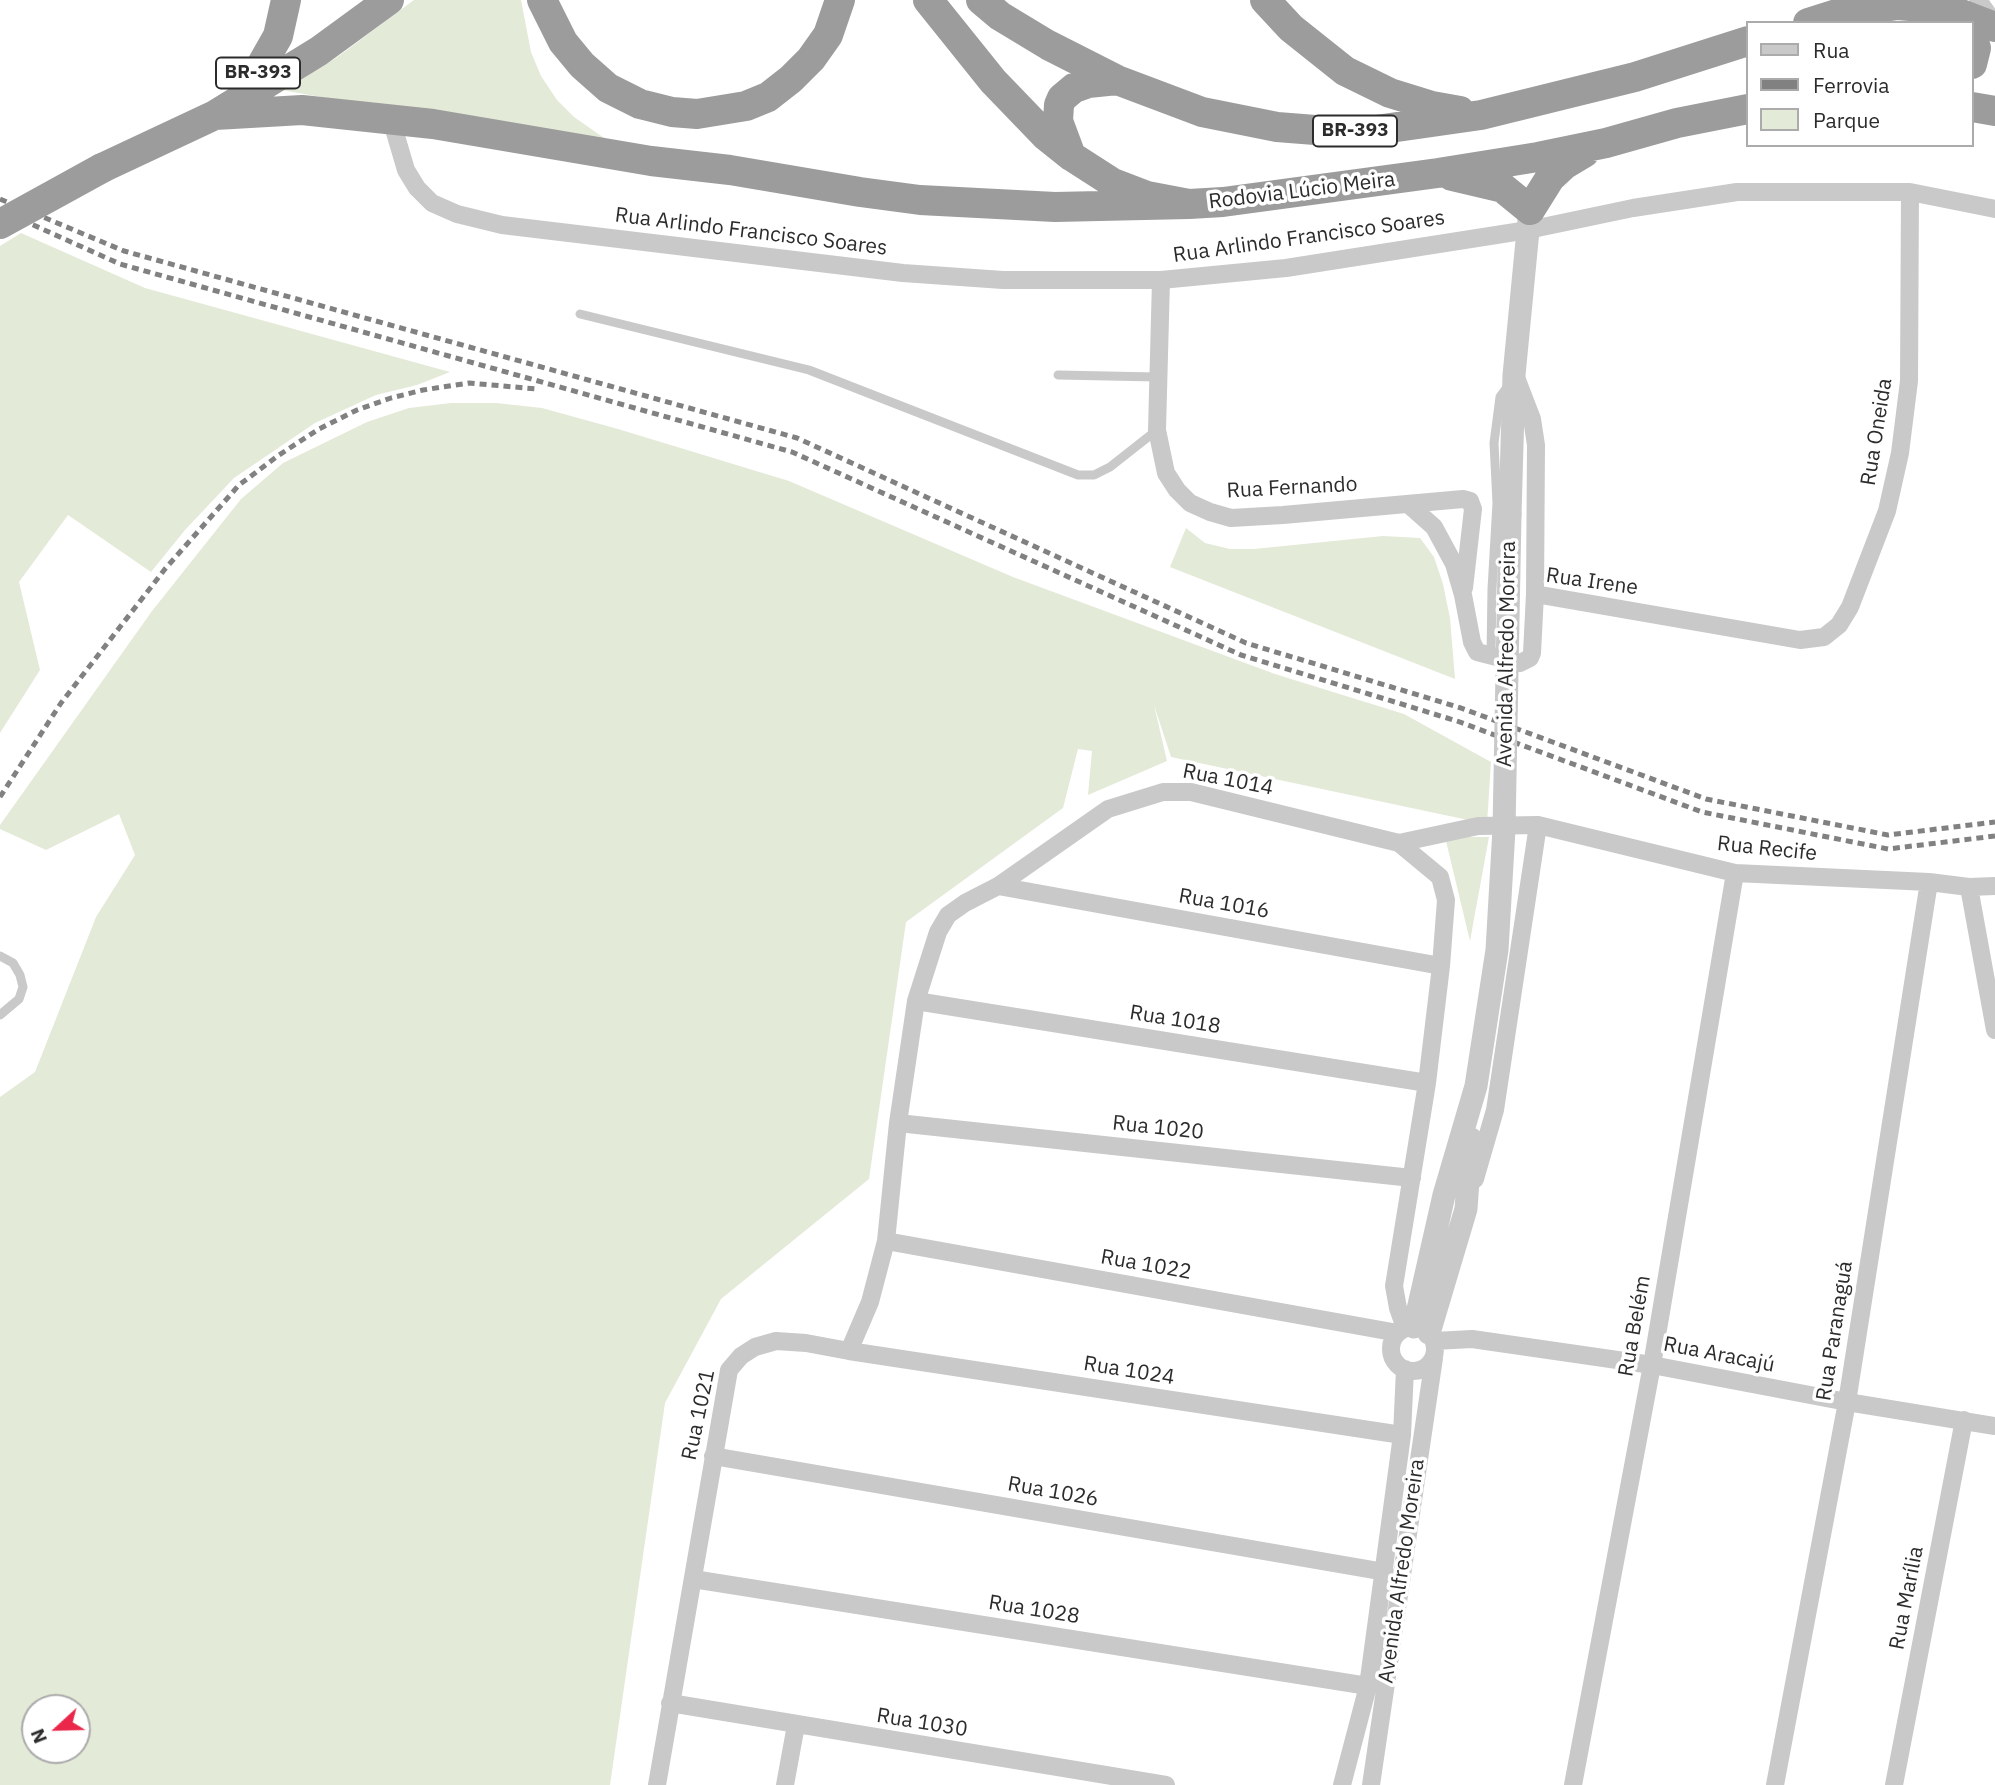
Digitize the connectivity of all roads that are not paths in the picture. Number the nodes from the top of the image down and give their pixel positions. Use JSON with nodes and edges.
{"nodes":[{"id":1,"x":286,"y":0,"type":"edge"},
{"id":2,"x":363,"y":0,"type":"edge"},
{"id":3,"x":389,"y":0,"type":"edge"},
{"id":4,"x":542,"y":0,"type":"edge"},
{"id":5,"x":840,"y":0,"type":"edge"},
{"id":6,"x":928,"y":0,"type":"edge"},
{"id":7,"x":981,"y":0,"type":"edge"},
{"id":8,"x":1265,"y":0,"type":"edge"},
{"id":9,"x":1978,"y":0,"type":"edge"},
{"id":10,"x":1956,"y":16,"type":"edge"},
{"id":11,"x":1814,"y":21,"type":"edge"},
{"id":12,"x":1995,"y":25,"type":"edge"},
{"id":13,"x":1746,"y":42,"type":"edge"},
{"id":14,"x":257,"y":73,"type":"junction"},
{"id":15,"x":1116,"y":80,"type":"junction"},
{"id":16,"x":1974,"y":107,"type":"edge"},
{"id":17,"x":1746,"y":109,"type":"edge"},
{"id":18,"x":1995,"y":111,"type":"edge"},
{"id":19,"x":215,"y":114,"type":"junction"},
{"id":20,"x":1481,"y":115,"type":"junction"},
{"id":21,"x":391,"y":119,"type":"junction"},
{"id":22,"x":151,"y":143,"type":"junction"},
{"id":23,"x":1606,"y":143,"type":"junction"},
{"id":24,"x":1071,"y":156,"type":"junction"},
{"id":25,"x":1438,"y":173,"type":"junction"},
{"id":26,"x":1910,"y":192,"type":"junction"},
{"id":27,"x":1189,"y":204,"type":"junction"},
{"id":28,"x":1995,"y":209,"type":"edge"},
{"id":29,"x":1529,"y":220,"type":"junction"},
{"id":30,"x":0,"y":224,"type":"edge"},
{"id":31,"x":1161,"y":280,"type":"junction"},
{"id":32,"x":580,"y":314,"type":"dead end"},
{"id":33,"x":1058,"y":375,"type":"dead end"},
{"id":34,"x":1514,"y":375,"type":"junction"},
{"id":35,"x":1157,"y":377,"type":"junction"},
{"id":36,"x":1157,"y":430,"type":"junction"},
{"id":37,"x":1408,"y":505,"type":"junction"},
{"id":38,"x":1535,"y":594,"type":"junction"},
{"id":39,"x":1463,"y":595,"type":"junction"},
{"id":40,"x":1800,"y":640,"type":"joint"},
{"id":41,"x":1491,"y":656,"type":"junction"},
{"id":42,"x":1538,"y":825,"type":"junction"},
{"id":43,"x":1399,"y":843,"type":"junction"},
{"id":44,"x":1735,"y":873,"type":"junction"},
{"id":45,"x":1929,"y":882,"type":"junction"},
{"id":46,"x":998,"y":886,"type":"junction"},
{"id":47,"x":1995,"y":886,"type":"edge"},
{"id":48,"x":1969,"y":887,"type":"junction"},
{"id":49,"x":0,"y":956,"type":"edge"},
{"id":50,"x":1441,"y":966,"type":"junction"},
{"id":51,"x":916,"y":1001,"type":"junction"},
{"id":52,"x":0,"y":1015,"type":"edge"},
{"id":53,"x":1994,"y":1025,"type":"edge"},
{"id":54,"x":1427,"y":1083,"type":"junction"},
{"id":55,"x":1475,"y":1091,"type":"junction"},
{"id":56,"x":898,"y":1122,"type":"junction"},
{"id":57,"x":1412,"y":1178,"type":"junction"},
{"id":58,"x":1466,"y":1209,"type":"junction"},
{"id":59,"x":886,"y":1241,"type":"junction"},
{"id":60,"x":1419,"y":1337,"type":"junction"},
{"id":61,"x":849,"y":1351,"type":"junction"},
{"id":62,"x":1652,"y":1365,"type":"junction"},
{"id":63,"x":1405,"y":1369,"type":"junction"},
{"id":64,"x":1847,"y":1402,"type":"junction"},
{"id":65,"x":1964,"y":1420,"type":"junction"},
{"id":66,"x":1995,"y":1426,"type":"edge"},
{"id":67,"x":1402,"y":1435,"type":"junction"},
{"id":68,"x":713,"y":1456,"type":"junction"},
{"id":69,"x":1385,"y":1572,"type":"junction"},
{"id":70,"x":693,"y":1579,"type":"junction"},
{"id":71,"x":1368,"y":1686,"type":"junction"},
{"id":72,"x":670,"y":1703,"type":"junction"},
{"id":73,"x":796,"y":1725,"type":"junction"},
{"id":74,"x":657,"y":1785,"type":"edge"},
{"id":75,"x":785,"y":1785,"type":"edge"},
{"id":76,"x":1166,"y":1785,"type":"edge"},
{"id":77,"x":1342,"y":1785,"type":"edge"},
{"id":78,"x":1371,"y":1785,"type":"edge"},
{"id":79,"x":1573,"y":1785,"type":"edge"},
{"id":80,"x":1775,"y":1785,"type":"edge"},
{"id":81,"x":1894,"y":1785,"type":"edge"}],
"edges":[{"from":1,"to":14,"type":"highway"},
{"from":2,"to":14,"type":"highway","number":"BR-393"},
{"from":3,"to":19,"type":"highway"},
{"from":4,"to":5,"type":"highway"},
{"from":6,"to":24,"type":"highway","name":"Rodovia Lúcio Meira"},
{"from":7,"to":15,"type":"highway","number":"BR-393"},
{"from":8,"to":20,"type":"highway"},
{"from":9,"to":12,"type":"street"},
{"from":10,"to":11,"type":"highway"},
{"from":10,"to":12,"type":"highway"},
{"from":13,"to":20,"type":"highway","number":"BR-393"},
{"from":14,"to":22,"type":"highway","number":"BR-393"},
{"from":15,"to":20,"type":"highway","number":"BR-393"},
{"from":15,"to":24,"type":"highway"},
{"from":16,"to":18,"type":"highway"},
{"from":17,"to":23,"type":"highway","name":"Rodovia Lúcio Meira"},
{"from":19,"to":21,"type":"highway"},
{"from":19,"to":22,"type":"highway","number":"BR-393"},
{"from":21,"to":27,"type":"highway"},
{"from":21,"to":31,"type":"street","name":"Rua Arlindo Francisco Soares"},
{"from":22,"to":30,"type":"highway","number":"BR-393","bridge":true},
{"from":23,"to":25,"type":"highway","name":"Rodovia Lúcio Meira"},
{"from":23,"to":29,"type":"highway"},
{"from":24,"to":27,"type":"highway","name":"Rodovia Lúcio Meira"},
{"from":25,"to":27,"type":"highway","name":"Rodovia Lúcio Meira"},
{"from":25,"to":29,"type":"highway"},
{"from":26,"to":28,"type":"street","name":"Rua Arlindo Francisco Soares"},
{"from":26,"to":29,"type":"street","name":"Rua Arlindo Francisco Soares"},
{"from":26,"to":40,"type":"street","name":"Rua Oneida"},
{"from":29,"to":31,"type":"street","name":"Rua Arlindo Francisco Soares"},
{"from":29,"to":34,"type":"street","name":"Avenida Alfredo Moreira"},
{"from":31,"to":35,"type":"street","name":"Rua Fernando"},
{"from":32,"to":36,"type":"lane"},
{"from":33,"to":35,"type":"lane"},
{"from":34,"to":38,"type":"street"},
{"from":34,"to":41,"type":"lane"},
{"from":34,"to":55,"type":"street","name":"Avenida Alfredo Moreira","bridge":true},
{"from":35,"to":36,"type":"street","name":"Rua Fernando"},
{"from":36,"to":37,"type":"street","name":"Rua Fernando"},
{"from":37,"to":39,"type":"street"},
{"from":37,"to":39,"type":"street","name":"Rua Fernando"},
{"from":38,"to":40,"type":"street","name":"Rua Irene"},
{"from":38,"to":41,"type":"street","name":"Rua Irene"},
{"from":39,"to":41,"type":"street"},
{"from":42,"to":43,"type":"street","name":"Rua 1014"},
{"from":42,"to":44,"type":"street","name":"Rua Recife"},
{"from":42,"to":58,"type":"street","name":"Avenida Alfredo Moreira"},
{"from":43,"to":46,"type":"street","name":"Rua 1014"},
{"from":43,"to":50,"type":"street","name":"Avenida Alfredo Moreira"},
{"from":44,"to":45,"type":"street","name":"Rua Recife"},
{"from":44,"to":62,"type":"street","name":"Rua Belém"},
{"from":45,"to":48,"type":"street","name":"Rua Recife"},
{"from":45,"to":64,"type":"street","name":"Rua Paranaguá"},
{"from":46,"to":50,"type":"street","name":"Rua 1016"},
{"from":46,"to":51,"type":"street","name":"Rua 1014"},
{"from":47,"to":48,"type":"street","name":"Rua Recife"},
{"from":48,"to":53,"type":"street"},
{"from":49,"to":52,"type":"lane"},
{"from":50,"to":54,"type":"street","name":"Avenida Alfredo Moreira"},
{"from":51,"to":54,"type":"street","name":"Rua 1018"},
{"from":51,"to":56,"type":"street"},
{"from":54,"to":57,"type":"street","name":"Avenida Alfredo Moreira"},
{"from":55,"to":58,"type":"street","name":"Avenida Alfredo Moreira"},
{"from":55,"to":60,"type":"street","name":"Avenida Alfredo Moreira"},
{"from":56,"to":57,"type":"street","name":"Rua 1020"},
{"from":56,"to":59,"type":"street"},
{"from":57,"to":60,"type":"street","name":"Avenida Alfredo Moreira"},
{"from":58,"to":60,"type":"street","name":"Avenida Alfredo Moreira"},
{"from":59,"to":60,"type":"street","name":"Rua 1022"},
{"from":59,"to":61,"type":"street"},
{"from":60,"to":62,"type":"street","name":"Rua Aracajú"},
{"from":60,"to":63,"type":"street"},
{"from":60,"to":63,"type":"street"},
{"from":60,"to":78,"type":"street","name":"Avenida Alfredo Moreira"},
{"from":61,"to":67,"type":"street","name":"Rua 1024"},
{"from":61,"to":68,"type":"street","name":"Rua 1021"},
{"from":62,"to":64,"type":"street","name":"Rua Aracajú"},
{"from":62,"to":79,"type":"street","name":"Rua Belém"},
{"from":63,"to":67,"type":"street","name":"Avenida Alfredo Moreira"},
{"from":64,"to":65,"type":"street","name":"Rua Aracajú"},
{"from":64,"to":80,"type":"street","name":"Rua Paranaguá"},
{"from":65,"to":66,"type":"street","name":"Rua Aracajú"},
{"from":65,"to":81,"type":"street","name":"Rua Marília"},
{"from":67,"to":69,"type":"street","name":"Avenida Alfredo Moreira"},
{"from":68,"to":69,"type":"street","name":"Rua 1026"},
{"from":68,"to":70,"type":"street","name":"Rua 1021"},
{"from":69,"to":71,"type":"street","name":"Avenida Alfredo Moreira"},
{"from":70,"to":71,"type":"street","name":"Rua 1028"},
{"from":70,"to":72,"type":"street","name":"Rua 1021"},
{"from":71,"to":77,"type":"street","name":"Avenida Alfredo Moreira"},
{"from":72,"to":73,"type":"street","name":"Rua 1030"},
{"from":72,"to":74,"type":"street","name":"Rua 1021"},
{"from":73,"to":75,"type":"street"},
{"from":73,"to":76,"type":"street","name":"Rua 1030"}]}
